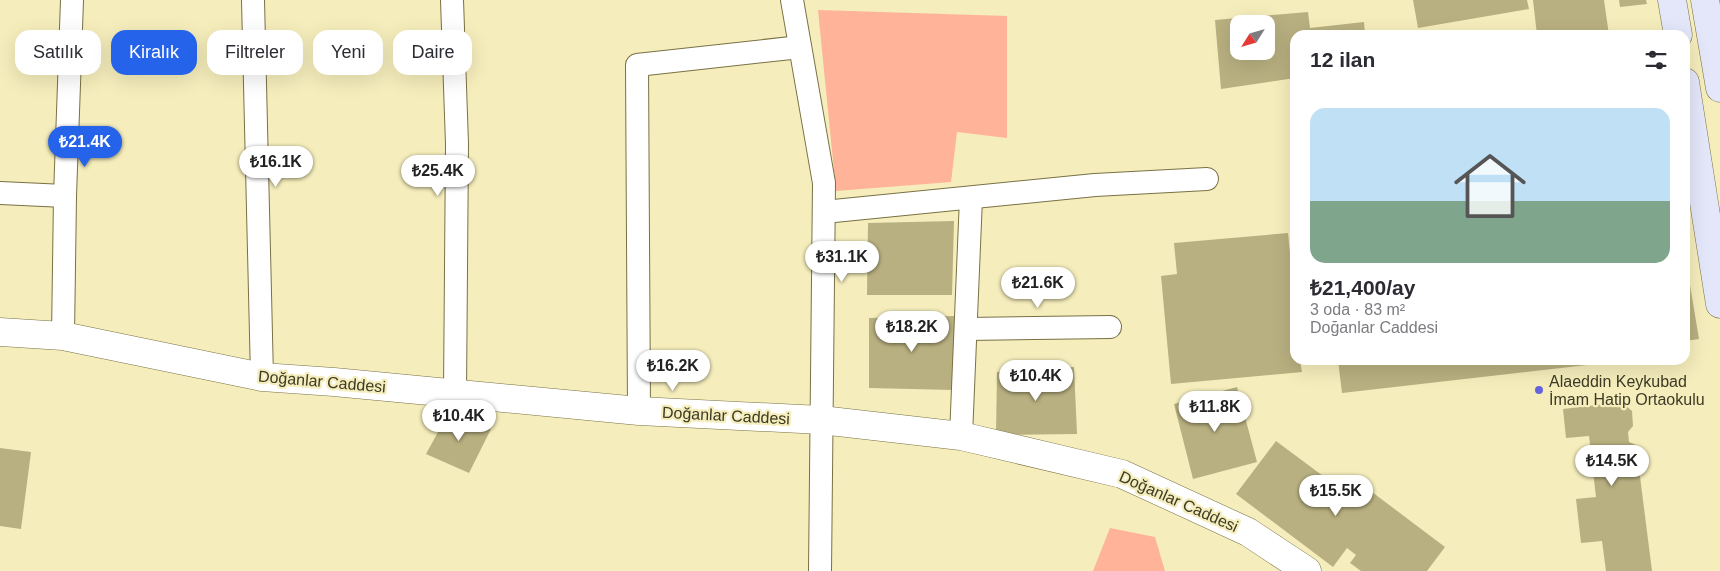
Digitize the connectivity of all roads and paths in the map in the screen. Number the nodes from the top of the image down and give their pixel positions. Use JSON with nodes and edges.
{"nodes":[{"id":1,"x":72,"y":0,"type":"edge"},
{"id":2,"x":253,"y":0,"type":"edge"},
{"id":3,"x":452,"y":0,"type":"edge"},
{"id":4,"x":792,"y":0,"type":"edge"},
{"id":5,"x":1672,"y":0,"type":"edge"},
{"id":6,"x":1705,"y":0,"type":"edge"},
{"id":7,"x":1677,"y":30,"type":"edge"},
{"id":8,"x":800,"y":47,"type":"junction"},
{"id":9,"x":1720,"y":88,"type":"edge"},
{"id":10,"x":1690,"y":114,"type":"edge"},
{"id":11,"x":1207,"y":179,"type":"dead end"},
{"id":12,"x":0,"y":193,"type":"edge"},
{"id":13,"x":66,"y":196,"type":"junction"},
{"id":14,"x":971,"y":198,"type":"junction"},
{"id":15,"x":824,"y":212,"type":"junction"},
{"id":16,"x":1720,"y":304,"type":"edge"},
{"id":17,"x":1110,"y":327,"type":"dead end"},
{"id":18,"x":966,"y":329,"type":"junction"},
{"id":19,"x":0,"y":332,"type":"edge"},
{"id":20,"x":64,"y":336,"type":"junction"},
{"id":21,"x":262,"y":377,"type":"junction"},
{"id":22,"x":455,"y":393,"type":"junction"},
{"id":23,"x":638,"y":412,"type":"junction"},
{"id":24,"x":821,"y":420,"type":"junction"},
{"id":25,"x":961,"y":436,"type":"junction"},
{"id":26,"x":820,"y":571,"type":"edge"},
{"id":27,"x":1308,"y":571,"type":"edge"}],
"edges":[{"from":1,"to":13,"type":"street"},
{"from":2,"to":21,"type":"street"},
{"from":3,"to":22,"type":"street"},
{"from":4,"to":8,"type":"street"},
{"from":5,"to":7,"type":"main road"},
{"from":6,"to":9,"type":"main road"},
{"from":8,"to":15,"type":"street"},
{"from":8,"to":23,"type":"street"},
{"from":10,"to":16,"type":"main road"},
{"from":11,"to":14,"type":"street"},
{"from":12,"to":13,"type":"street"},
{"from":13,"to":20,"type":"street"},
{"from":14,"to":15,"type":"street"},
{"from":14,"to":18,"type":"street"},
{"from":15,"to":24,"type":"street"},
{"from":17,"to":18,"type":"street"},
{"from":18,"to":25,"type":"street"},
{"from":19,"to":20,"type":"street","name":"Doğanlar Caddesi"},
{"from":20,"to":21,"type":"street","name":"Doğanlar Caddesi"},
{"from":21,"to":22,"type":"street","name":"Doğanlar Caddesi"},
{"from":22,"to":23,"type":"street","name":"Doğanlar Caddesi"},
{"from":23,"to":24,"type":"street","name":"Doğanlar Caddesi"},
{"from":24,"to":25,"type":"street","name":"Doğanlar Caddesi"},
{"from":24,"to":26,"type":"street"},
{"from":25,"to":27,"type":"street","name":"Doğanlar Caddesi"}]}
